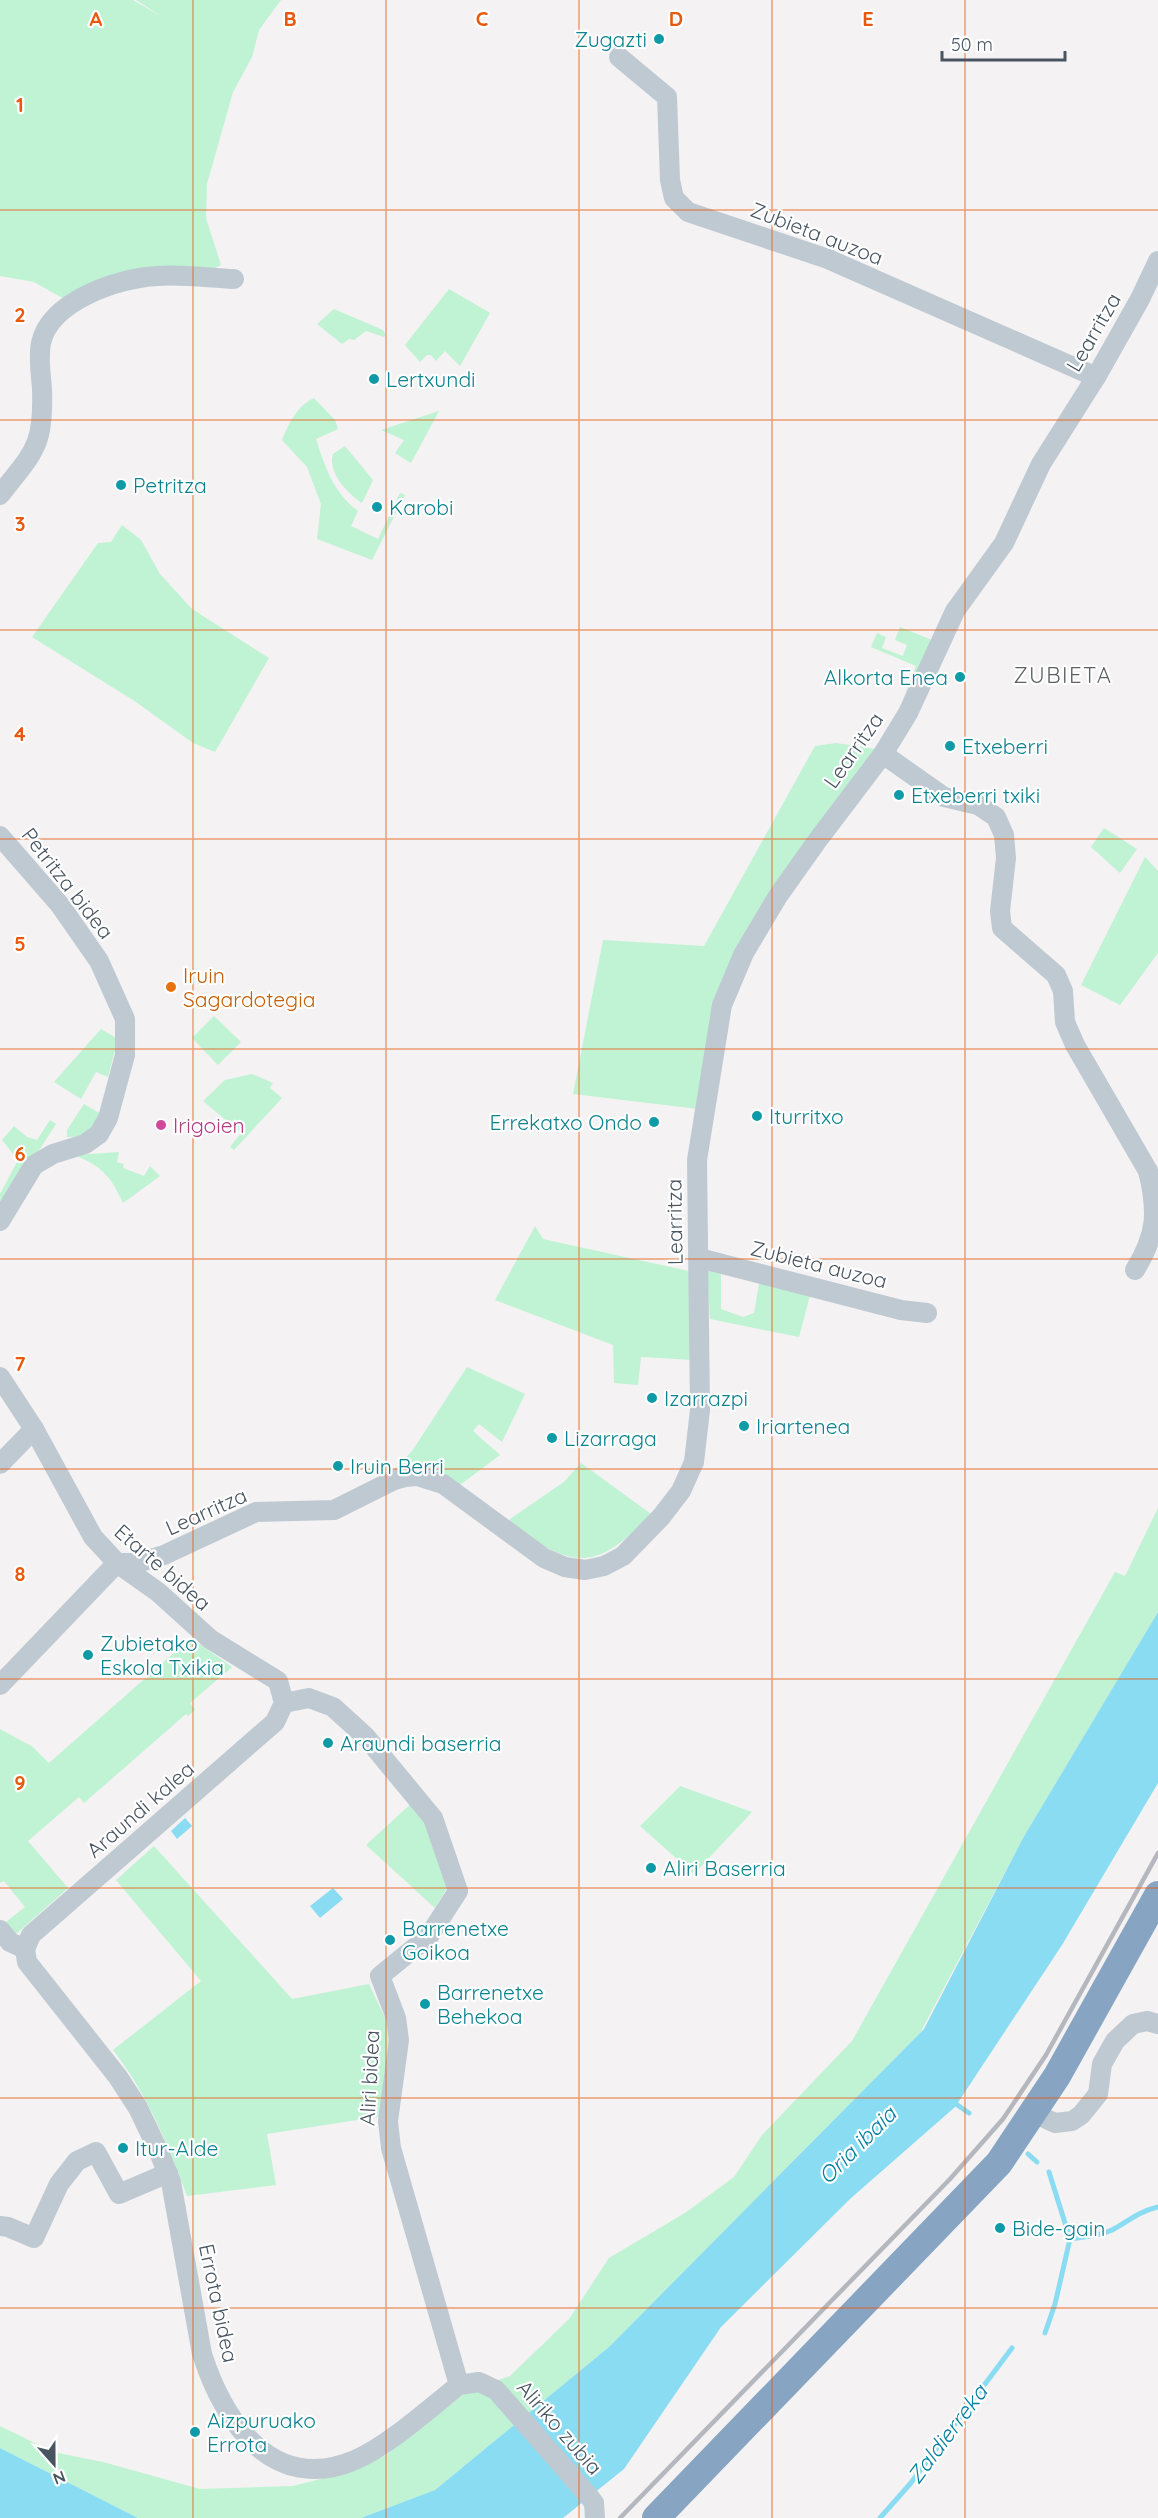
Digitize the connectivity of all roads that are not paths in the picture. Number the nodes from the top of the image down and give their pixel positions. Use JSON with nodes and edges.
{"nodes":[{"id":1,"x":619,"y":57,"type":"dead end"},
{"id":2,"x":1158,"y":261,"type":"edge"},
{"id":3,"x":234,"y":279,"type":"dead end"},
{"id":4,"x":1096,"y":377,"type":"junction"},
{"id":5,"x":0,"y":495,"type":"edge"},
{"id":6,"x":883,"y":754,"type":"junction"},
{"id":7,"x":0,"y":836,"type":"edge"},
{"id":8,"x":0,"y":1221,"type":"edge"},
{"id":9,"x":699,"y":1258,"type":"junction"},
{"id":10,"x":1135,"y":1270,"type":"dead end"},
{"id":11,"x":927,"y":1313,"type":"dead end"},
{"id":12,"x":0,"y":1377,"type":"edge"},
{"id":13,"x":34,"y":1429,"type":"junction"},
{"id":14,"x":0,"y":1464,"type":"edge"},
{"id":15,"x":117,"y":1563,"type":"junction"},
{"id":16,"x":0,"y":1685,"type":"edge"},
{"id":17,"x":284,"y":1703,"type":"junction"},
{"id":18,"x":1158,"y":1895,"type":"edge"},
{"id":19,"x":0,"y":1930,"type":"edge"},
{"id":20,"x":25,"y":1949,"type":"junction"},
{"id":21,"x":1158,"y":2024,"type":"edge"},
{"id":22,"x":1034,"y":2113,"type":"junction"},
{"id":23,"x":168,"y":2173,"type":"junction"},
{"id":24,"x":0,"y":2226,"type":"edge"},
{"id":25,"x":459,"y":2385,"type":"junction"},
{"id":26,"x":595,"y":2518,"type":"edge"},
{"id":27,"x":656,"y":2518,"type":"edge"}],
"edges":[{"from":1,"to":4,"type":"street","name":"Zubieta auzoa"},
{"from":2,"to":4,"type":"street","name":"Learritza"},
{"from":3,"to":5,"type":"street"},
{"from":4,"to":6,"type":"street","name":"Learritza"},
{"from":6,"to":9,"type":"street","name":"Learritza"},
{"from":6,"to":10,"type":"street"},
{"from":7,"to":8,"type":"street","name":"Petritza bidea"},
{"from":9,"to":11,"type":"street","name":"Zubieta auzoa"},
{"from":9,"to":15,"type":"street","name":"Learritza"},
{"from":12,"to":13,"type":"street","name":"Etarte bidea"},
{"from":13,"to":14,"type":"street"},
{"from":13,"to":15,"type":"street","name":"Etarte bidea"},
{"from":15,"to":16,"type":"street"},
{"from":15,"to":17,"type":"street","name":"Etarte bidea"},
{"from":17,"to":20,"type":"street","name":"Araundi kalea"},
{"from":17,"to":25,"type":"street","name":"Aliri bidea"},
{"from":18,"to":22,"type":"highway"},
{"from":19,"to":20,"type":"street","name":"Errota bidea"},
{"from":20,"to":23,"type":"street","name":"Errota bidea"},
{"from":21,"to":22,"type":"street"},
{"from":22,"to":27,"type":"highway"},
{"from":23,"to":24,"type":"street"},
{"from":23,"to":25,"type":"street","name":"Errota bidea"},
{"from":25,"to":26,"type":"street","name":"Aliriko zubia"}]}
